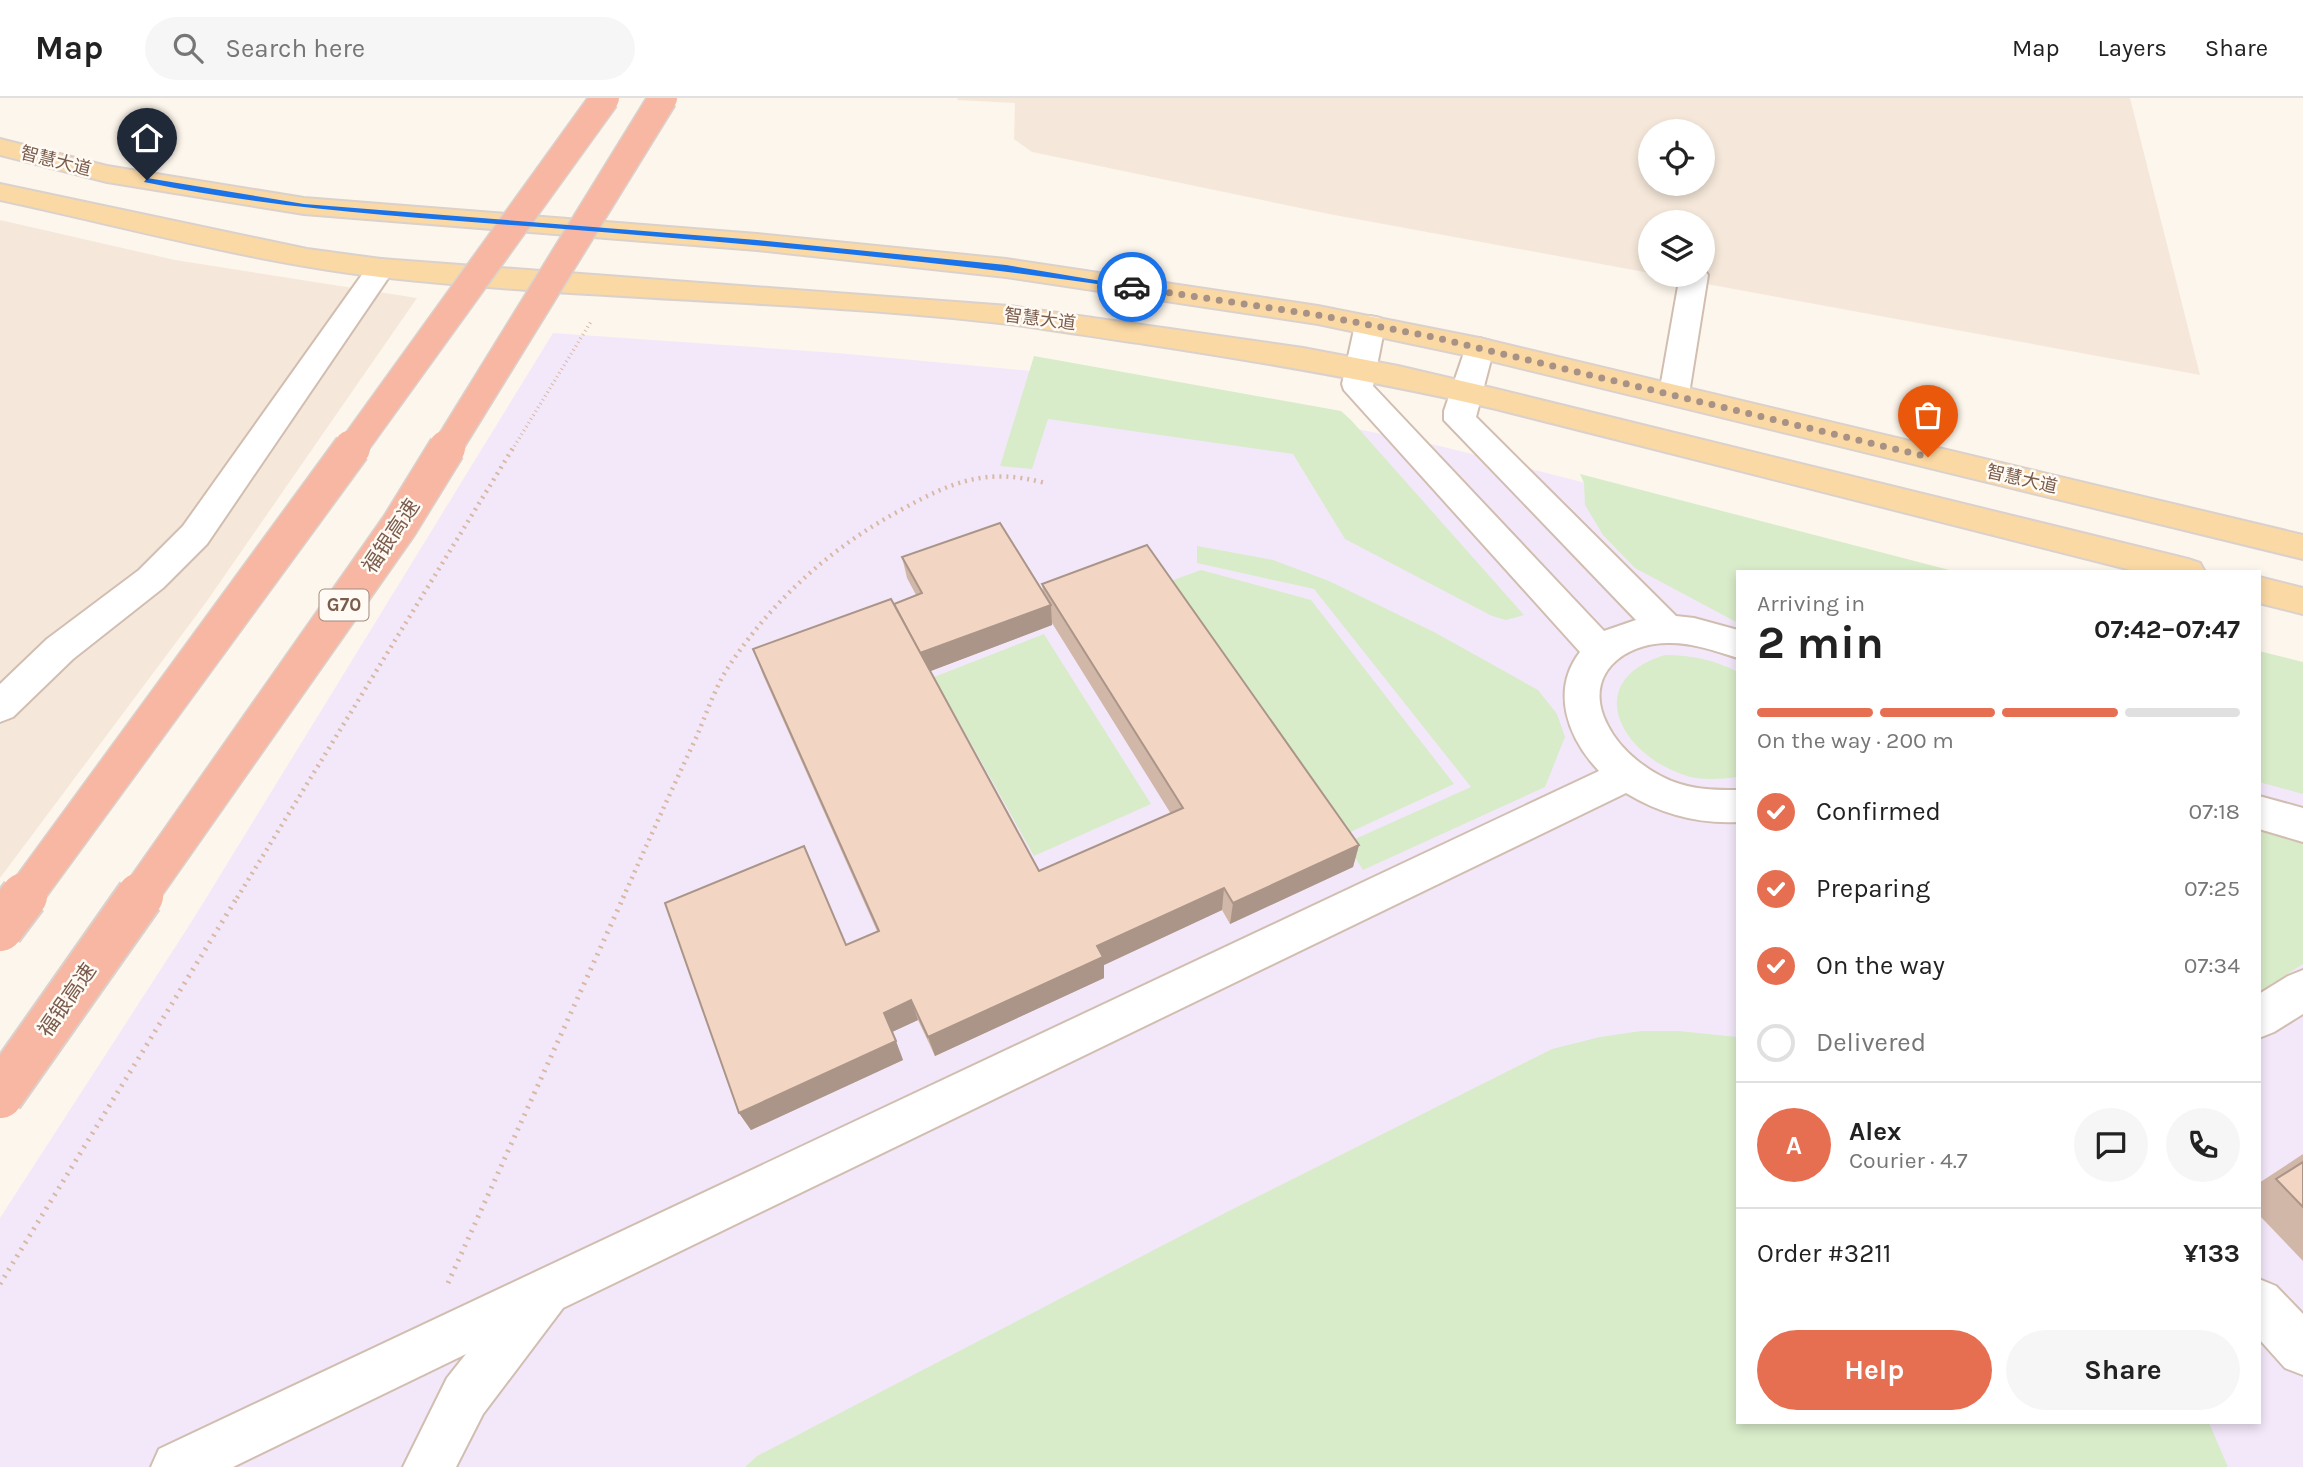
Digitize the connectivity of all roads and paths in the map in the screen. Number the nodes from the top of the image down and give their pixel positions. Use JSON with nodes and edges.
{"nodes":[{"id":1,"x":605,"y":98,"type":"edge"},
{"id":2,"x":663,"y":98,"type":"edge"},
{"id":3,"x":0,"y":148,"type":"edge"},
{"id":4,"x":0,"y":192,"type":"edge"},
{"id":5,"x":381,"y":268,"type":"junction"},
{"id":6,"x":612,"y":286,"type":"junction"},
{"id":7,"x":1691,"y":287,"type":"edge"},
{"id":8,"x":1370,"y":325,"type":"junction"},
{"id":9,"x":1479,"y":348,"type":"junction"},
{"id":10,"x":1360,"y":369,"type":"junction"},
{"id":11,"x":1466,"y":391,"type":"junction"},
{"id":12,"x":1674,"y":394,"type":"junction"},
{"id":13,"x":1045,"y":483,"type":"dead end"},
{"id":14,"x":2303,"y":547,"type":"edge"},
{"id":15,"x":2180,"y":570,"type":"edge"},
{"id":16,"x":2261,"y":590,"type":"edge"},
{"id":17,"x":2303,"y":601,"type":"edge"},
{"id":18,"x":1666,"y":628,"type":"junction"},
{"id":19,"x":1736,"y":643,"type":"edge"},
{"id":20,"x":1602,"y":652,"type":"junction"},
{"id":21,"x":0,"y":707,"type":"edge"},
{"id":22,"x":1628,"y":775,"type":"junction"},
{"id":23,"x":1736,"y":806,"type":"edge"},
{"id":24,"x":2261,"y":813,"type":"edge"},
{"id":25,"x":2303,"y":825,"type":"edge"},
{"id":26,"x":0,"y":928,"type":"edge"},
{"id":27,"x":2303,"y":990,"type":"edge"},
{"id":28,"x":2261,"y":1017,"type":"edge"},
{"id":29,"x":0,"y":1095,"type":"edge"},
{"id":30,"x":0,"y":1284,"type":"edge"},
{"id":31,"x":548,"y":1290,"type":"junction"},
{"id":32,"x":2261,"y":1305,"type":"edge"},
{"id":33,"x":2303,"y":1350,"type":"edge"},
{"id":34,"x":416,"y":1354,"type":"junction"},
{"id":35,"x":177,"y":1467,"type":"edge"},
{"id":36,"x":429,"y":1467,"type":"edge"}],
"edges":[{"from":1,"to":26,"type":"highway","bridge":true},
{"from":2,"to":29,"type":"highway","name":"福银高速","number":"G70","bridge":true},
{"from":3,"to":8,"type":"main road","name":"智慧大道"},
{"from":4,"to":5,"type":"main road","name":"智慧大道"},
{"from":5,"to":6,"type":"main road","name":"智慧大道"},
{"from":5,"to":21,"type":"street"},
{"from":6,"to":10,"type":"main road","name":"智慧大道"},
{"from":6,"to":30,"type":"path"},
{"from":7,"to":12,"type":"street"},
{"from":8,"to":9,"type":"main road","name":"智慧大道"},
{"from":8,"to":10,"type":"street"},
{"from":9,"to":11,"type":"street"},
{"from":9,"to":12,"type":"main road","name":"智慧大道"},
{"from":10,"to":11,"type":"main road","name":"智慧大道"},
{"from":10,"to":20,"type":"street"},
{"from":11,"to":15,"type":"main road","name":"智慧大道"},
{"from":11,"to":18,"type":"street"},
{"from":12,"to":14,"type":"main road","name":"智慧大道"},
{"from":13,"to":34,"type":"path"},
{"from":16,"to":17,"type":"main road"},
{"from":18,"to":19,"type":"street"},
{"from":18,"to":20,"type":"street"},
{"from":20,"to":22,"type":"street"},
{"from":22,"to":23,"type":"street"},
{"from":22,"to":31,"type":"street"},
{"from":24,"to":25,"type":"street"},
{"from":27,"to":28,"type":"street"},
{"from":31,"to":34,"type":"street"},
{"from":31,"to":36,"type":"street"},
{"from":32,"to":33,"type":"street"},
{"from":34,"to":35,"type":"street"}]}
